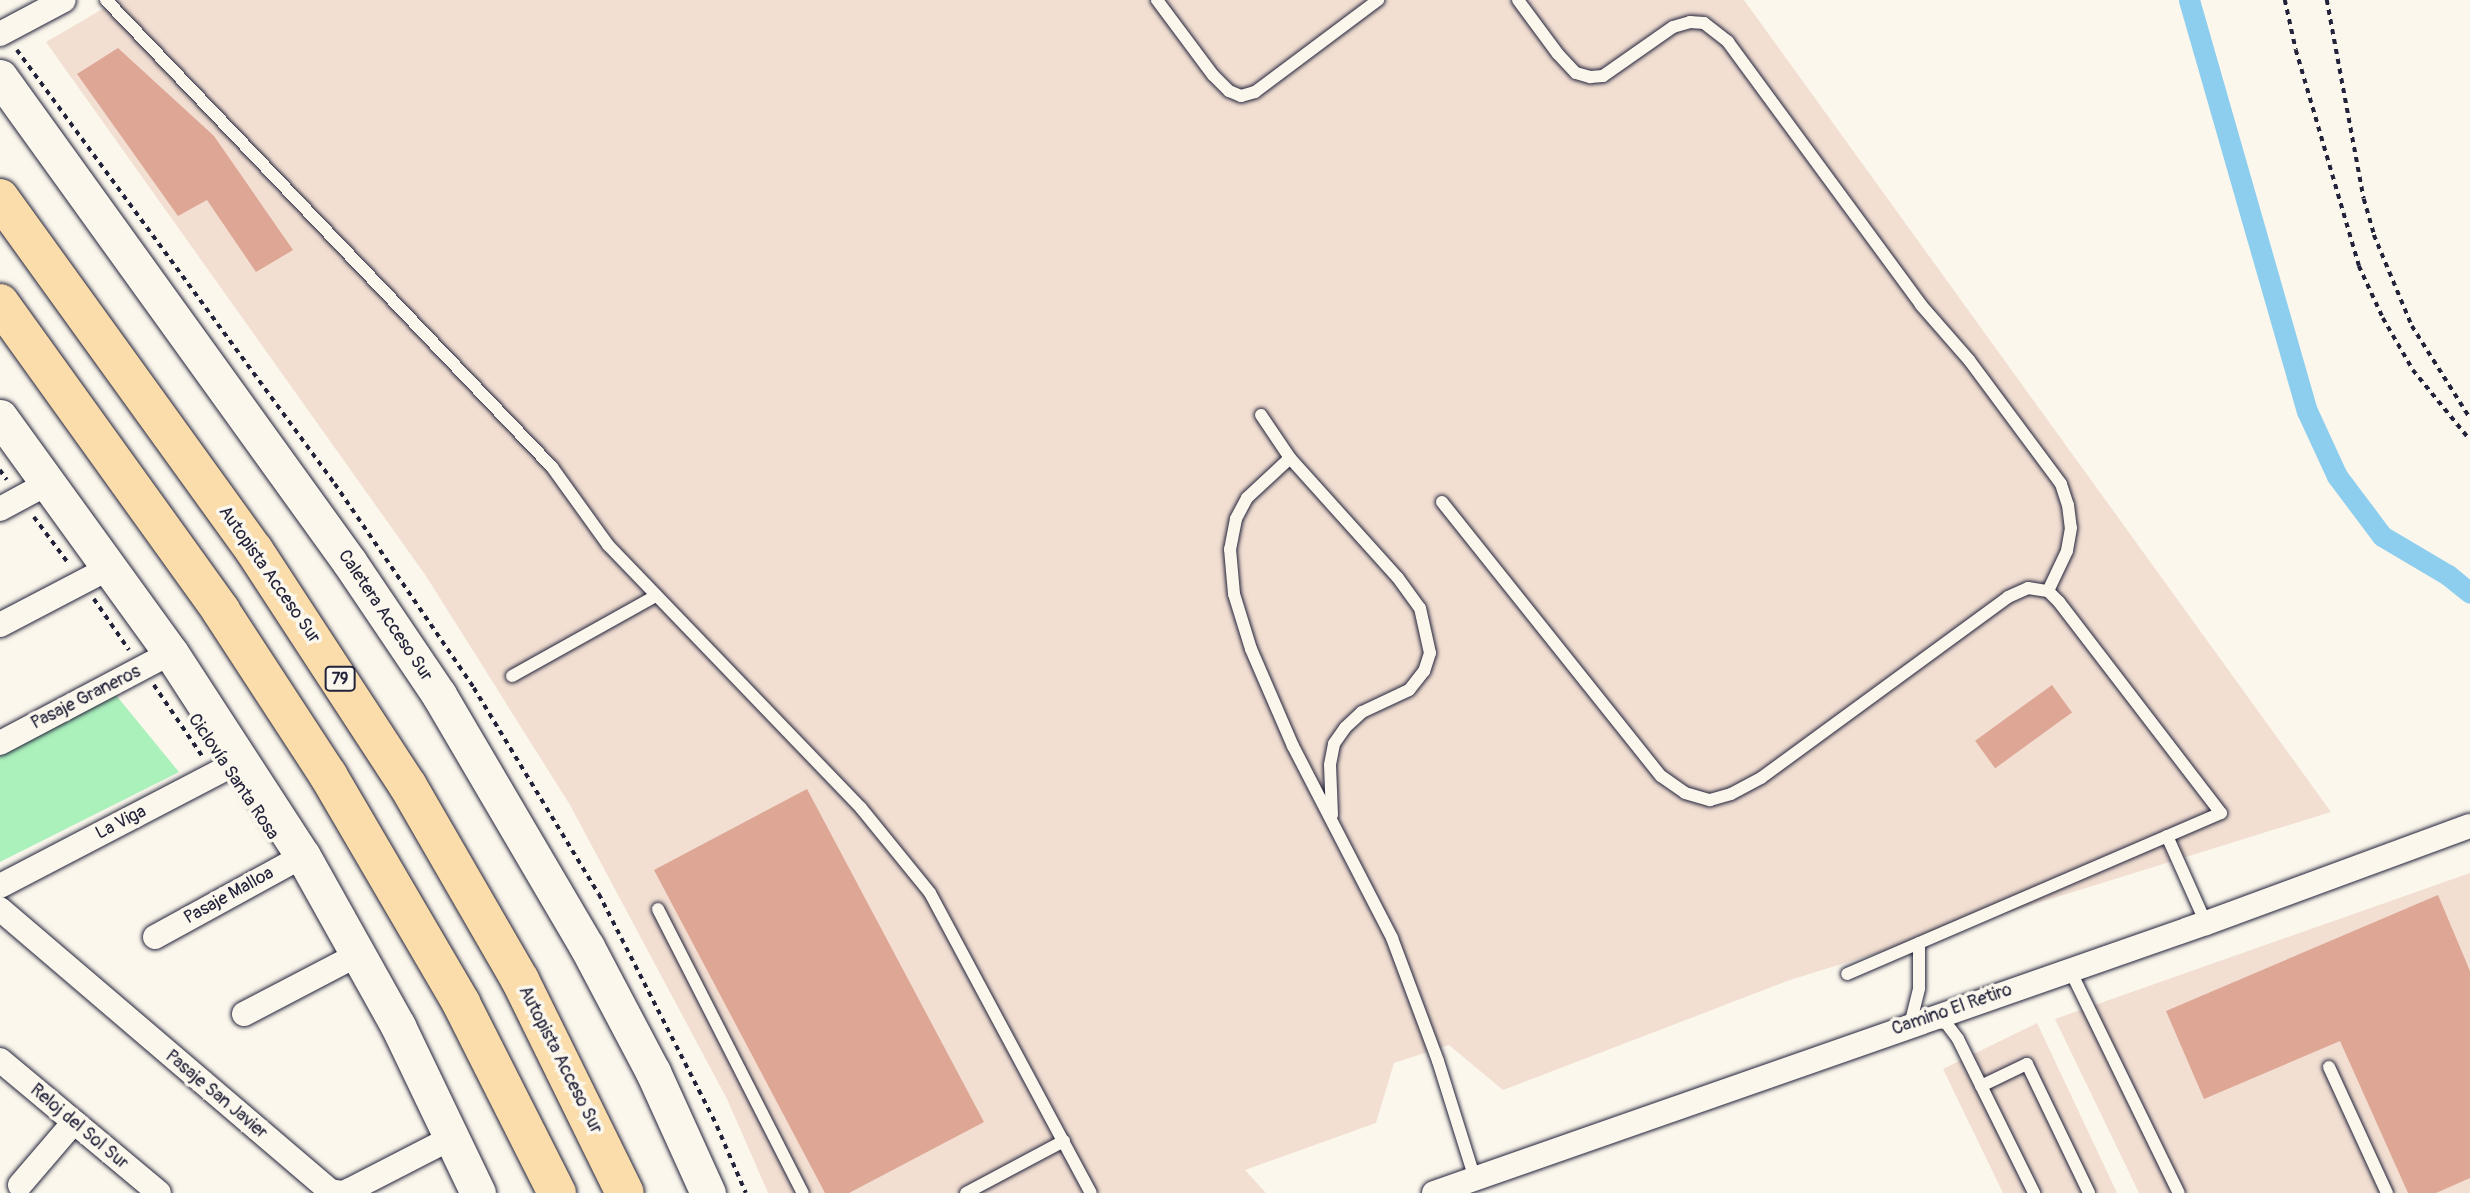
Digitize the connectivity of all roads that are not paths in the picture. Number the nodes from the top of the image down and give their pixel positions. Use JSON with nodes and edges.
{"nodes":[{"id":1,"x":64,"y":0,"type":"edge"},
{"id":2,"x":106,"y":0,"type":"edge"},
{"id":3,"x":1157,"y":0,"type":"edge"},
{"id":4,"x":1378,"y":0,"type":"edge"},
{"id":5,"x":1518,"y":0,"type":"edge"},
{"id":6,"x":0,"y":34,"type":"edge"},
{"id":7,"x":0,"y":77,"type":"edge"},
{"id":8,"x":0,"y":198,"type":"edge"},
{"id":9,"x":0,"y":303,"type":"edge"},
{"id":10,"x":1261,"y":415,"type":"dead end"},
{"id":11,"x":0,"y":417,"type":"edge"},
{"id":12,"x":1290,"y":458,"type":"junction"},
{"id":13,"x":23,"y":497,"type":"edge"},
{"id":14,"x":1441,"y":502,"type":"dead end"},
{"id":15,"x":96,"y":575,"type":"junction"},
{"id":16,"x":2048,"y":592,"type":"junction"},
{"id":17,"x":656,"y":596,"type":"junction"},
{"id":18,"x":0,"y":625,"type":"edge"},
{"id":19,"x":157,"y":661,"type":"junction"},
{"id":20,"x":512,"y":676,"type":"dead end"},
{"id":21,"x":0,"y":743,"type":"edge"},
{"id":22,"x":228,"y":767,"type":"junction"},
{"id":23,"x":1332,"y":819,"type":"junction"},
{"id":24,"x":2470,"y":826,"type":"edge"},
{"id":25,"x":2167,"y":836,"type":"junction"},
{"id":26,"x":303,"y":856,"type":"junction"},
{"id":27,"x":0,"y":886,"type":"edge"},
{"id":28,"x":0,"y":909,"type":"edge"},
{"id":29,"x":658,"y":909,"type":"dead end"},
{"id":30,"x":2206,"y":923,"type":"junction"},
{"id":31,"x":155,"y":937,"type":"dead end"},
{"id":32,"x":1919,"y":943,"type":"junction"},
{"id":33,"x":359,"y":954,"type":"junction"},
{"id":34,"x":2070,"y":970,"type":"junction"},
{"id":35,"x":1847,"y":974,"type":"dead end"},
{"id":36,"x":244,"y":1013,"type":"dead end"},
{"id":37,"x":1915,"y":1023,"type":"junction"},
{"id":38,"x":0,"y":1060,"type":"edge"},
{"id":39,"x":2329,"y":1068,"type":"dead end"},
{"id":40,"x":1981,"y":1086,"type":"junction"},
{"id":41,"x":74,"y":1122,"type":"junction"},
{"id":42,"x":453,"y":1137,"type":"junction"},
{"id":43,"x":1064,"y":1141,"type":"junction"},
{"id":44,"x":1475,"y":1179,"type":"junction"},
{"id":45,"x":20,"y":1185,"type":"dead end"},
{"id":46,"x":151,"y":1191,"type":"edge"},
{"id":47,"x":2176,"y":1192,"type":"edge"},
{"id":48,"x":478,"y":1193,"type":"edge"},
{"id":49,"x":556,"y":1193,"type":"edge"},
{"id":50,"x":625,"y":1193,"type":"edge"},
{"id":51,"x":708,"y":1193,"type":"edge"},
{"id":52,"x":803,"y":1193,"type":"edge"},
{"id":53,"x":966,"y":1193,"type":"edge"},
{"id":54,"x":1091,"y":1193,"type":"edge"},
{"id":55,"x":1434,"y":1193,"type":"edge"},
{"id":56,"x":2034,"y":1193,"type":"edge"},
{"id":57,"x":2089,"y":1193,"type":"edge"},
{"id":58,"x":2386,"y":1193,"type":"edge"}],
"edges":[{"from":1,"to":6,"type":"street"},
{"from":2,"to":17,"type":"lane"},
{"from":3,"to":4,"type":"lane"},
{"from":5,"to":16,"type":"lane"},
{"from":7,"to":51,"type":"main road","name":"Caletera Acceso Sur"},
{"from":8,"to":50,"type":"highway","name":"Autopista Acceso Sur","number":"79"},
{"from":9,"to":49,"type":"highway"},
{"from":10,"to":12,"type":"lane"},
{"from":11,"to":13,"type":"main road"},
{"from":12,"to":23,"type":"lane"},
{"from":12,"to":23,"type":"lane"},
{"from":13,"to":15,"type":"main road"},
{"from":14,"to":16,"type":"lane"},
{"from":15,"to":18,"type":"street"},
{"from":15,"to":19,"type":"main road"},
{"from":16,"to":25,"type":"lane"},
{"from":17,"to":20,"type":"lane"},
{"from":17,"to":43,"type":"lane"},
{"from":19,"to":21,"type":"street","name":"Pasaje Graneros"},
{"from":19,"to":22,"type":"main road"},
{"from":22,"to":26,"type":"main road"},
{"from":22,"to":27,"type":"street","name":"La Viga"},
{"from":23,"to":44,"type":"lane"},
{"from":24,"to":30,"type":"street","name":"Camino El Retiro"},
{"from":25,"to":30,"type":"lane"},
{"from":25,"to":32,"type":"lane"},
{"from":26,"to":31,"type":"street","name":"Pasaje Malloa"},
{"from":26,"to":33,"type":"main road"},
{"from":28,"to":42,"type":"street","name":"Pasaje San Javier"},
{"from":29,"to":52,"type":"lane"},
{"from":30,"to":34,"type":"street","name":"Camino El Retiro"},
{"from":32,"to":35,"type":"lane"},
{"from":32,"to":37,"type":"lane"},
{"from":33,"to":36,"type":"street"},
{"from":33,"to":42,"type":"main road"},
{"from":34,"to":37,"type":"street","name":"Camino El Retiro"},
{"from":34,"to":47,"type":"lane"},
{"from":37,"to":40,"type":"lane"},
{"from":37,"to":44,"type":"street","name":"Camino El Retiro"},
{"from":38,"to":41,"type":"street","name":"Reloj del Sol Sur"},
{"from":39,"to":58,"type":"lane"},
{"from":40,"to":56,"type":"lane"},
{"from":40,"to":57,"type":"lane"},
{"from":41,"to":45,"type":"street"},
{"from":41,"to":46,"type":"street","name":"Reloj del Sol Sur"},
{"from":42,"to":48,"type":"main road"},
{"from":43,"to":53,"type":"lane"},
{"from":43,"to":54,"type":"lane"},
{"from":44,"to":55,"type":"street","name":"Camino El Retiro"}]}
